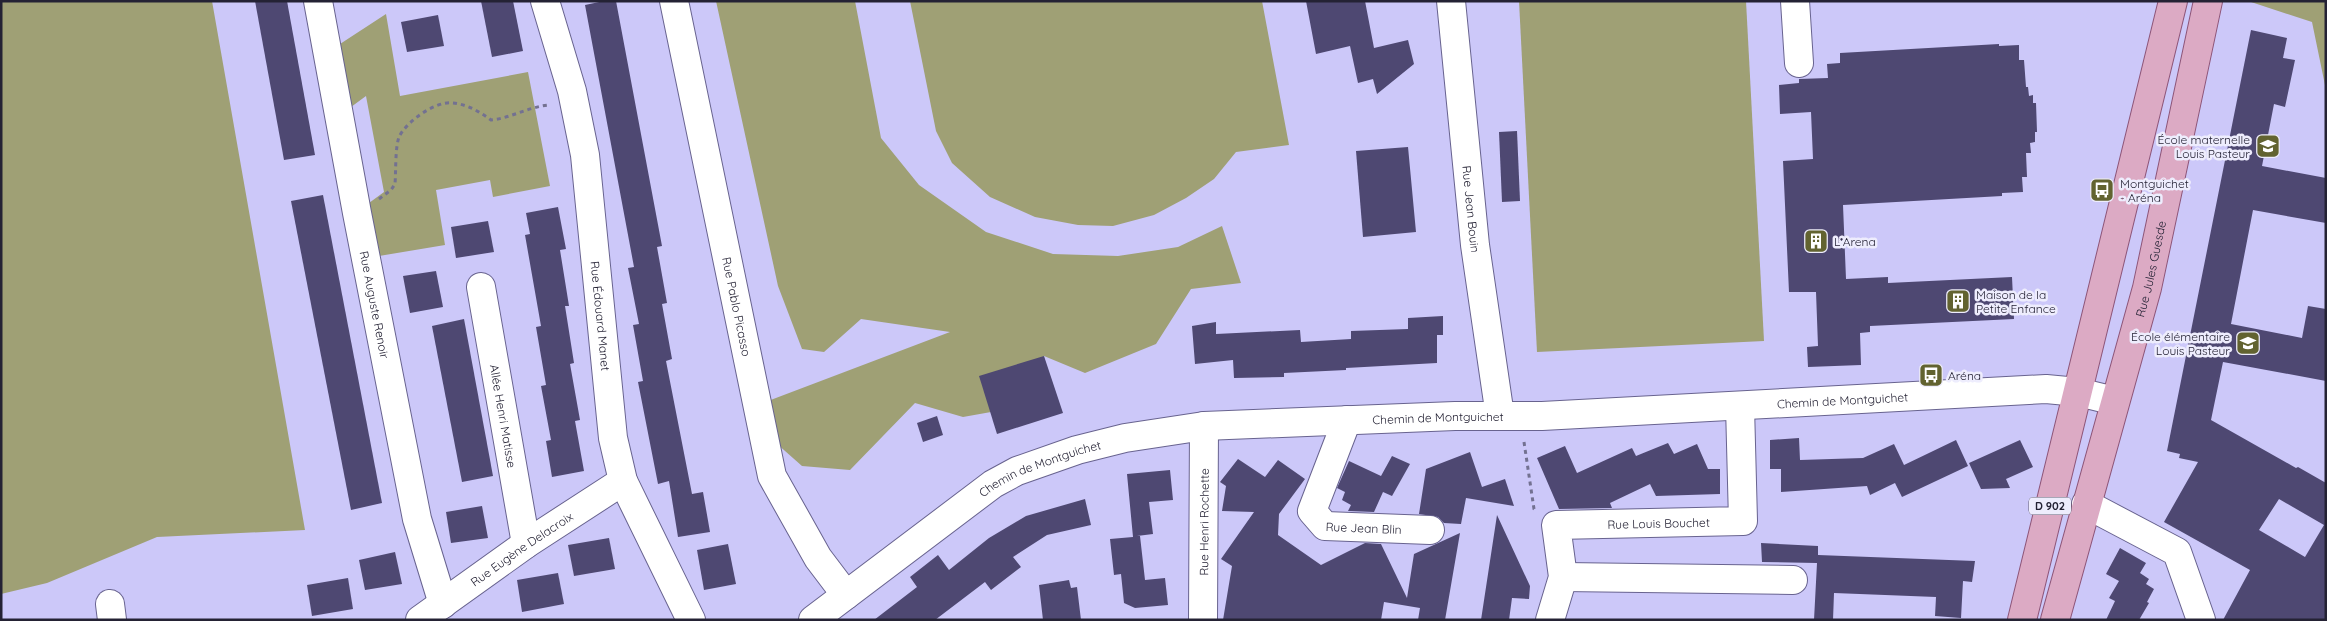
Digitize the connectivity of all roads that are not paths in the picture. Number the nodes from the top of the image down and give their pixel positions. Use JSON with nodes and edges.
{"nodes":[{"id":1,"x":318,"y":1,"type":"edge"},
{"id":2,"x":545,"y":1,"type":"edge"},
{"id":3,"x":674,"y":1,"type":"edge"},
{"id":4,"x":1452,"y":1,"type":"edge"},
{"id":5,"x":1795,"y":1,"type":"edge"},
{"id":6,"x":2173,"y":1,"type":"edge"},
{"id":7,"x":2208,"y":1,"type":"edge"},
{"id":8,"x":1799,"y":63,"type":"dead end"},
{"id":9,"x":481,"y":287,"type":"dead end"},
{"id":10,"x":2078,"y":392,"type":"junction"},
{"id":11,"x":2115,"y":401,"type":"junction"},
{"id":12,"x":1740,"y":406,"type":"junction"},
{"id":13,"x":1510,"y":416,"type":"junction"},
{"id":14,"x":1347,"y":420,"type":"junction"},
{"id":15,"x":1204,"y":426,"type":"junction"},
{"id":16,"x":624,"y":481,"type":"junction"},
{"id":17,"x":2086,"y":504,"type":"junction"},
{"id":18,"x":1430,"y":530,"type":"dead end"},
{"id":19,"x":526,"y":544,"type":"junction"},
{"id":20,"x":1562,"y":576,"type":"junction"},
{"id":21,"x":1792,"y":580,"type":"dead end"},
{"id":22,"x":846,"y":595,"type":"junction"},
{"id":23,"x":443,"y":604,"type":"junction"},
{"id":24,"x":420,"y":620,"type":"edge"},
{"id":25,"x":691,"y":620,"type":"edge"},
{"id":26,"x":813,"y":620,"type":"edge"},
{"id":27,"x":1203,"y":620,"type":"edge"},
{"id":28,"x":1550,"y":620,"type":"edge"},
{"id":29,"x":2022,"y":620,"type":"edge"},
{"id":30,"x":2054,"y":620,"type":"edge"},
{"id":31,"x":2201,"y":620,"type":"edge"}],
"edges":[{"from":1,"to":23,"type":"street","name":"Rue Auguste Renoir"},
{"from":2,"to":16,"type":"street","name":"Rue Édouard Manet"},
{"from":3,"to":22,"type":"street","name":"Rue Pablo Picasso"},
{"from":4,"to":13,"type":"street","name":"Rue Jean Bouin"},
{"from":5,"to":8,"type":"street"},
{"from":6,"to":10,"type":"main road","number":"D 902"},
{"from":7,"to":11,"type":"main road","name":"Rue Jules Guesde","number":"D 902"},
{"from":9,"to":19,"type":"street","name":"Allée Henri Matisse"},
{"from":10,"to":11,"type":"street","name":"Chemin de Montguichet"},
{"from":10,"to":12,"type":"street","name":"Chemin de Montguichet"},
{"from":10,"to":29,"type":"main road","number":"D 902"},
{"from":11,"to":17,"type":"main road","name":"Rue Jules Guesde","number":"D 902"},
{"from":12,"to":13,"type":"street","name":"Chemin de Montguichet"},
{"from":12,"to":20,"type":"street","name":"Rue Louis Bouchet"},
{"from":13,"to":14,"type":"street","name":"Chemin de Montguichet"},
{"from":14,"to":15,"type":"street","name":"Chemin de Montguichet"},
{"from":14,"to":18,"type":"street","name":"Rue Jean Blin"},
{"from":15,"to":22,"type":"street","name":"Chemin de Montguichet"},
{"from":15,"to":27,"type":"street","name":"Rue Henri Rochette"},
{"from":16,"to":19,"type":"street","name":"Rue Eugène Delacroix"},
{"from":16,"to":25,"type":"street","name":"Rue Édouard Manet"},
{"from":17,"to":30,"type":"main road","name":"Rue Jules Guesde","number":"D 902"},
{"from":17,"to":31,"type":"street"},
{"from":19,"to":23,"type":"street","name":"Rue Eugène Delacroix"},
{"from":20,"to":21,"type":"street"},
{"from":20,"to":28,"type":"street"},
{"from":22,"to":26,"type":"street","name":"Chemin de Montguichet"},
{"from":23,"to":24,"type":"street","name":"Rue Eugène Delacroix"}]}
